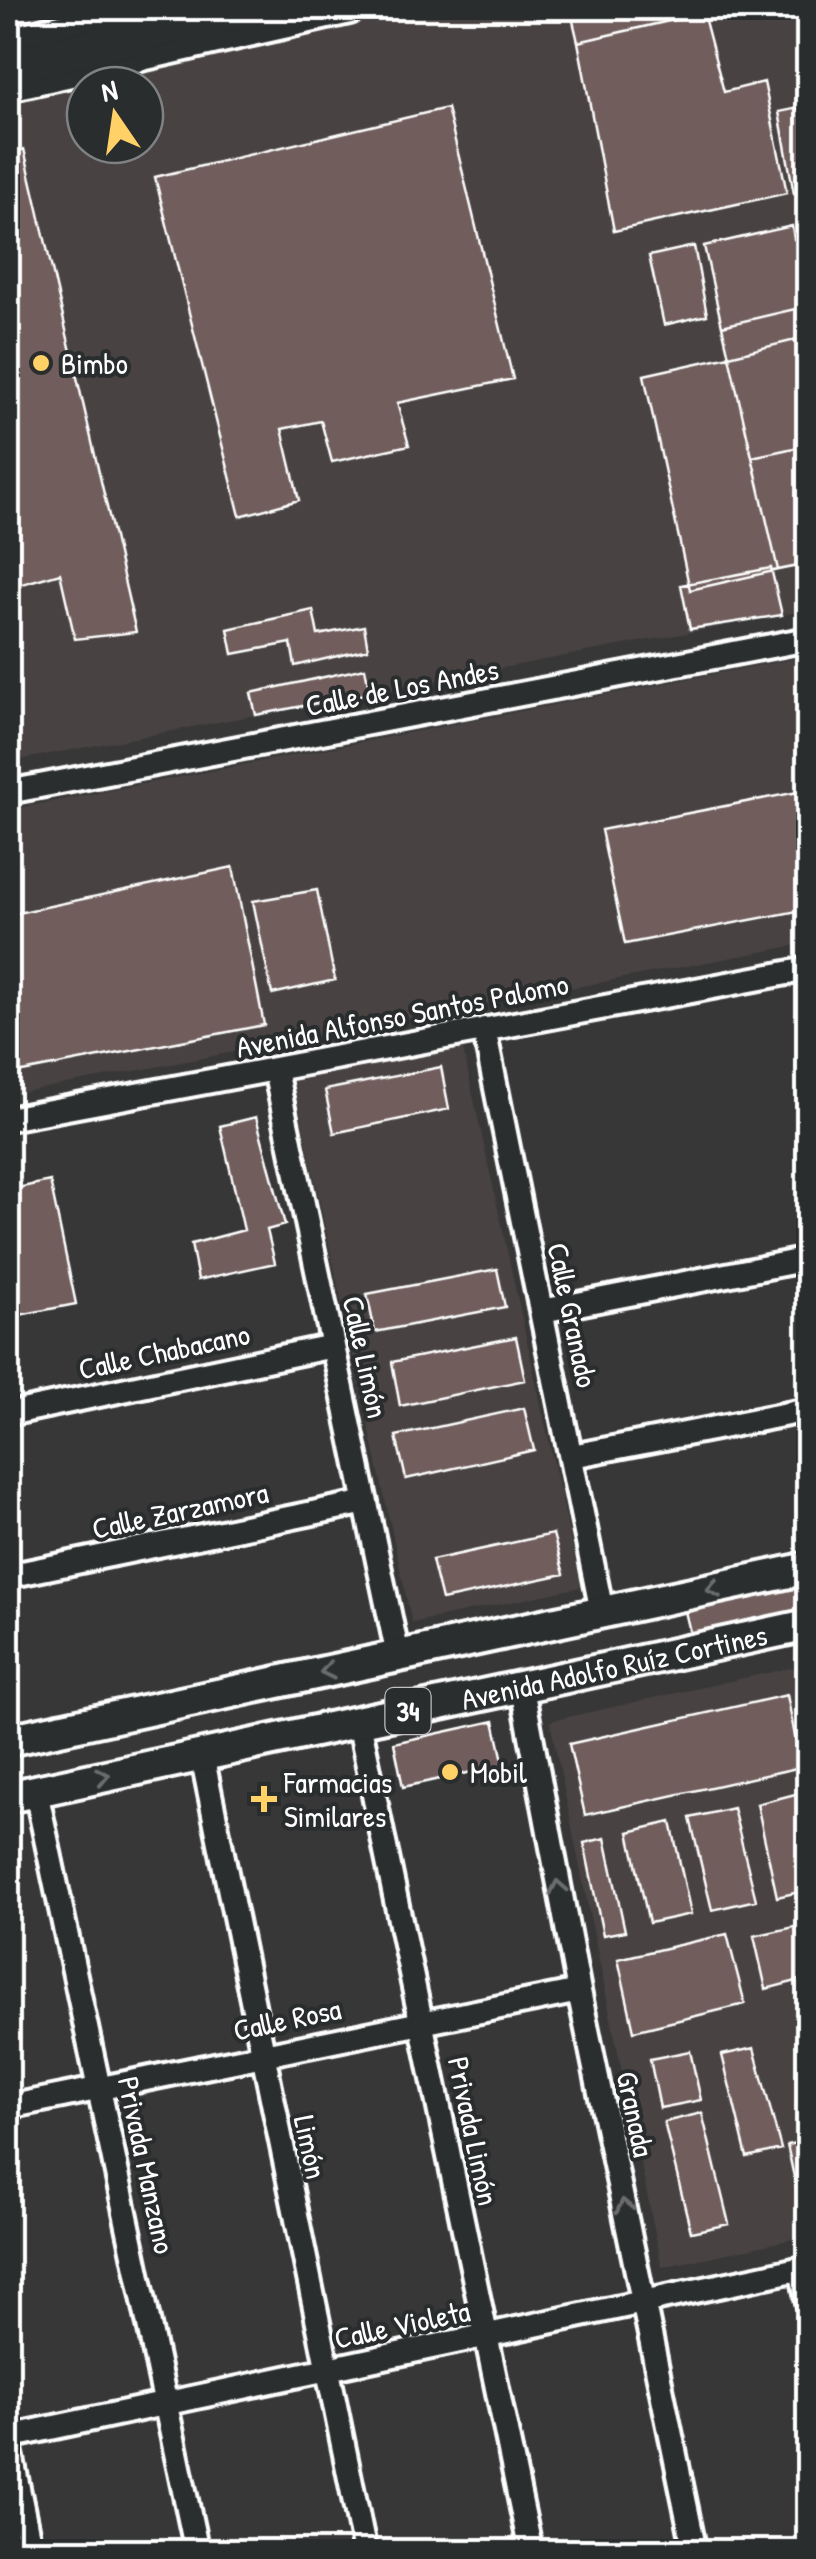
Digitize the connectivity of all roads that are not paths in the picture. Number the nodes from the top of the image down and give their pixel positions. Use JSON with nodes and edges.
{"nodes":[{"id":1,"x":150,"y":8,"type":"edge"},
{"id":2,"x":249,"y":8,"type":"edge"},
{"id":3,"x":349,"y":8,"type":"edge"},
{"id":4,"x":8,"y":43,"type":"edge"},
{"id":5,"x":8,"y":67,"type":"edge"},
{"id":6,"x":8,"y":85,"type":"edge"},
{"id":7,"x":808,"y":639,"type":"edge"},
{"id":8,"x":8,"y":792,"type":"edge"},
{"id":9,"x":808,"y":969,"type":"edge"},
{"id":10,"x":484,"y":1029,"type":"junction"},
{"id":11,"x":275,"y":1070,"type":"junction"},
{"id":12,"x":8,"y":1120,"type":"edge"},
{"id":13,"x":808,"y":1259,"type":"edge"},
{"id":14,"x":542,"y":1311,"type":"junction"},
{"id":15,"x":333,"y":1346,"type":"junction"},
{"id":16,"x":808,"y":1410,"type":"edge"},
{"id":17,"x":8,"y":1414,"type":"edge"},
{"id":18,"x":572,"y":1456,"type":"junction"},
{"id":19,"x":366,"y":1502,"type":"junction"},
{"id":20,"x":808,"y":1568,"type":"edge"},
{"id":21,"x":8,"y":1576,"type":"edge"},
{"id":22,"x":602,"y":1612,"type":"junction"},
{"id":23,"x":808,"y":1625,"type":"edge"},
{"id":24,"x":398,"y":1656,"type":"junction"},
{"id":25,"x":522,"y":1688,"type":"junction"},
{"id":26,"x":359,"y":1722,"type":"junction"},
{"id":27,"x":8,"y":1740,"type":"edge"},
{"id":28,"x":202,"y":1755,"type":"junction"},
{"id":29,"x":22,"y":1794,"type":"edge"},
{"id":30,"x":578,"y":1990,"type":"junction"},
{"id":31,"x":421,"y":2022,"type":"junction"},
{"id":32,"x":261,"y":2056,"type":"junction"},
{"id":33,"x":100,"y":2087,"type":"junction"},
{"id":34,"x":8,"y":2107,"type":"edge"},
{"id":35,"x":805,"y":2268,"type":"edge"},
{"id":36,"x":644,"y":2301,"type":"junction"},
{"id":37,"x":808,"y":2302,"type":"edge"},
{"id":38,"x":487,"y":2338,"type":"junction"},
{"id":39,"x":327,"y":2370,"type":"junction"},
{"id":40,"x":167,"y":2403,"type":"junction"},
{"id":41,"x":8,"y":2438,"type":"edge"},
{"id":42,"x":31,"y":2552,"type":"edge"},
{"id":43,"x":197,"y":2552,"type":"edge"},
{"id":44,"x":364,"y":2552,"type":"edge"},
{"id":45,"x":531,"y":2552,"type":"edge"},
{"id":46,"x":695,"y":2552,"type":"edge"}],
"edges":[{"from":1,"to":4,"type":"main road"},
{"from":2,"to":5,"type":"highway"},
{"from":3,"to":6,"type":"main road"},
{"from":7,"to":8,"type":"street","name":"Calle de Los Andes"},
{"from":9,"to":10,"type":"street","name":"Avenida Alfonso Santos Palomo"},
{"from":10,"to":11,"type":"street","name":"Avenida Alfonso Santos Palomo"},
{"from":10,"to":14,"type":"street","name":"Calle Granado"},
{"from":11,"to":12,"type":"street","name":"Avenida Alfonso Santos Palomo"},
{"from":11,"to":15,"type":"street","name":"Calle Limón"},
{"from":13,"to":14,"type":"street"},
{"from":14,"to":18,"type":"street","name":"Calle Granado"},
{"from":15,"to":17,"type":"street","name":"Calle Chabacano"},
{"from":15,"to":19,"type":"street","name":"Calle Limón"},
{"from":16,"to":18,"type":"street"},
{"from":18,"to":22,"type":"street","name":"Calle Granado"},
{"from":19,"to":21,"type":"street","name":"Calle Zarzamora"},
{"from":19,"to":24,"type":"street","name":"Calle Limón"},
{"from":20,"to":22,"type":"main road","name":"Avenida Adolfo Ruíz Cortines","number":"34","one_way":true},
{"from":22,"to":24,"type":"main road","name":"Avenida Adolfo Ruíz Cortines","number":"34"},
{"from":23,"to":25,"type":"main road","name":"Avenida Adolfo Ruíz Cortines","number":"34"},
{"from":24,"to":27,"type":"main road","name":"Avenida Adolfo Ruíz Cortines","number":"34","one_way":true},
{"from":25,"to":26,"type":"main road","name":"Avenida Adolfo Ruíz Cortines","number":"34"},
{"from":30,"to":25,"type":"street","name":"Granada","one_way":true},
{"from":26,"to":28,"type":"main road","name":"Avenida Adolfo Ruíz Cortines","number":"34"},
{"from":26,"to":31,"type":"street","name":"Privada Limón"},
{"from":29,"to":28,"type":"main road","name":"Avenida Adolfo Ruíz Cortines","number":"34","one_way":true},
{"from":28,"to":32,"type":"street","name":"Limón"},
{"from":29,"to":33,"type":"street","name":"Privada Manzano"},
{"from":30,"to":31,"type":"street","name":"Calle Rosa"},
{"from":36,"to":30,"type":"street","name":"Granada","one_way":true},
{"from":31,"to":32,"type":"street","name":"Calle Rosa"},
{"from":31,"to":38,"type":"street","name":"Privada Limón"},
{"from":32,"to":33,"type":"street","name":"Calle Rosa"},
{"from":32,"to":39,"type":"street","name":"Limón"},
{"from":33,"to":34,"type":"street","name":"Calle Rosa"},
{"from":33,"to":40,"type":"street","name":"Privada Manzano"},
{"from":35,"to":36,"type":"street","name":"Calle Violeta"},
{"from":35,"to":37,"type":"street"},
{"from":36,"to":38,"type":"street","name":"Calle Violeta"},
{"from":36,"to":46,"type":"street","name":"Granada"},
{"from":38,"to":39,"type":"street","name":"Calle Violeta"},
{"from":38,"to":45,"type":"street","name":"Privada Limón"},
{"from":39,"to":40,"type":"street","name":"Calle Violeta"},
{"from":39,"to":44,"type":"street","name":"Limón"},
{"from":40,"to":41,"type":"street","name":"Calle Violeta"},
{"from":40,"to":43,"type":"street","name":"Privada Manzano"},
{"from":41,"to":42,"type":"street"}]}
